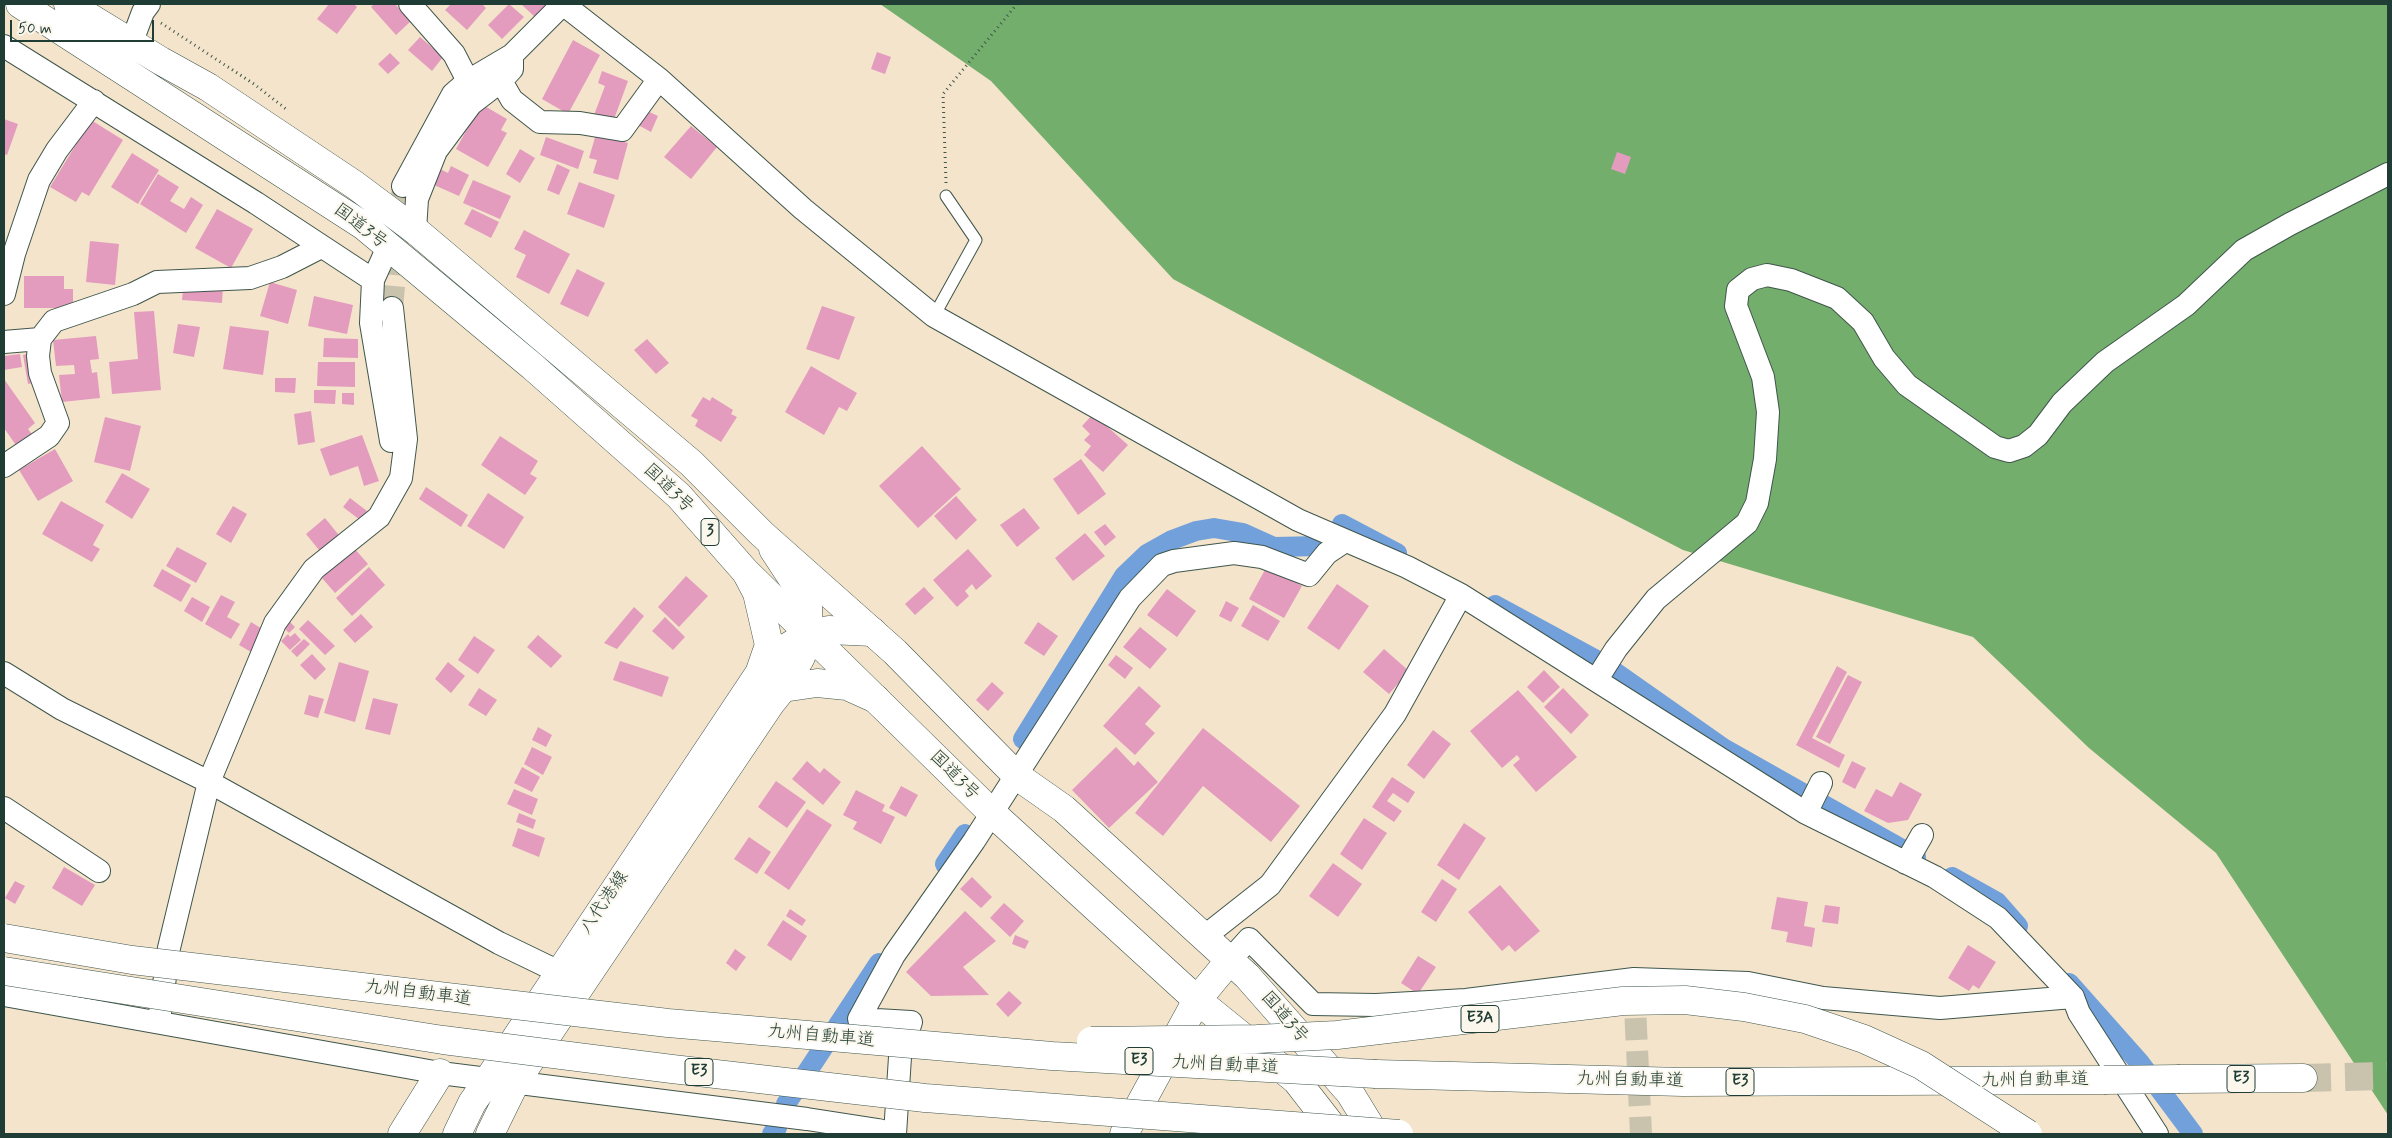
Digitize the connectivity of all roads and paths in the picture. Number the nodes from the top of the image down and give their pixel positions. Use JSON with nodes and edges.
{"nodes":[{"id":1,"x":20,"y":4,"type":"edge"},
{"id":2,"x":68,"y":4,"type":"edge"},
{"id":3,"x":83,"y":4,"type":"edge"},
{"id":4,"x":149,"y":4,"type":"edge"},
{"id":5,"x":410,"y":4,"type":"edge"},
{"id":6,"x":563,"y":4,"type":"edge"},
{"id":7,"x":1017,"y":4,"type":"edge"},
{"id":8,"x":4,"y":10,"type":"edge"},
{"id":9,"x":134,"y":36,"type":"junction"},
{"id":10,"x":4,"y":46,"type":"edge"},
{"id":11,"x":512,"y":54,"type":"junction"},
{"id":12,"x":659,"y":79,"type":"junction"},
{"id":13,"x":468,"y":81,"type":"junction"},
{"id":14,"x":501,"y":81,"type":"junction"},
{"id":15,"x":208,"y":86,"type":"junction"},
{"id":16,"x":94,"y":101,"type":"junction"},
{"id":17,"x":2388,"y":174,"type":"edge"},
{"id":18,"x":403,"y":186,"type":"tunnel mouth"},
{"id":19,"x":946,"y":196,"type":"joint"},
{"id":20,"x":415,"y":230,"type":"junction"},
{"id":21,"x":382,"y":242,"type":"junction"},
{"id":22,"x":321,"y":247,"type":"junction"},
{"id":23,"x":373,"y":280,"type":"junction"},
{"id":24,"x":4,"y":294,"type":"edge"},
{"id":25,"x":392,"y":308,"type":"tunnel mouth"},
{"id":26,"x":934,"y":316,"type":"junction"},
{"id":27,"x":40,"y":339,"type":"junction"},
{"id":28,"x":4,"y":342,"type":"edge"},
{"id":29,"x":4,"y":466,"type":"edge"},
{"id":30,"x":401,"y":478,"type":"junction"},
{"id":31,"x":762,"y":534,"type":"junction"},
{"id":32,"x":1345,"y":541,"type":"junction"},
{"id":33,"x":745,"y":571,"type":"junction"},
{"id":34,"x":1461,"y":595,"type":"junction"},
{"id":35,"x":873,"y":632,"type":"junction"},
{"id":36,"x":809,"y":634,"type":"junction"},
{"id":37,"x":4,"y":673,"type":"edge"},
{"id":38,"x":758,"y":675,"type":"junction"},
{"id":39,"x":1597,"y":679,"type":"junction"},
{"id":40,"x":784,"y":688,"type":"junction"},
{"id":41,"x":876,"y":699,"type":"junction"},
{"id":42,"x":1017,"y":776,"type":"junction"},
{"id":43,"x":210,"y":782,"type":"junction"},
{"id":44,"x":1821,"y":783,"type":"dead end"},
{"id":45,"x":4,"y":808,"type":"edge"},
{"id":46,"x":991,"y":812,"type":"junction"},
{"id":47,"x":1806,"y":813,"type":"junction"},
{"id":48,"x":1922,"y":835,"type":"dead end"},
{"id":49,"x":1906,"y":863,"type":"junction"},
{"id":50,"x":99,"y":871,"type":"dead end"},
{"id":51,"x":1204,"y":937,"type":"junction"},
{"id":52,"x":4,"y":938,"type":"edge"},
{"id":53,"x":1238,"y":968,"type":"junction"},
{"id":54,"x":4,"y":971,"type":"edge"},
{"id":55,"x":559,"y":972,"type":"junction"},
{"id":56,"x":4,"y":995,"type":"edge"},
{"id":57,"x":2072,"y":997,"type":"junction"},
{"id":58,"x":1197,"y":1000,"type":"junction"},
{"id":59,"x":159,"y":1021,"type":"junction"},
{"id":60,"x":902,"y":1044,"type":"junction"},
{"id":61,"x":440,"y":1073,"type":"junction"},
{"id":62,"x":2303,"y":1078,"type":"tunnel mouth"},
{"id":63,"x":488,"y":1080,"type":"junction"},
{"id":64,"x":515,"y":1083,"type":"junction"},
{"id":65,"x":925,"y":1098,"type":"junction"},
{"id":66,"x":800,"y":1127,"type":"edge"},
{"id":67,"x":402,"y":1134,"type":"edge"},
{"id":68,"x":457,"y":1134,"type":"edge"},
{"id":69,"x":490,"y":1134,"type":"edge"},
{"id":70,"x":894,"y":1134,"type":"edge"},
{"id":71,"x":1124,"y":1134,"type":"edge"},
{"id":72,"x":1210,"y":1134,"type":"edge"},
{"id":73,"x":1338,"y":1134,"type":"edge"},
{"id":74,"x":1375,"y":1134,"type":"edge"},
{"id":75,"x":1393,"y":1134,"type":"edge"},
{"id":76,"x":1399,"y":1134,"type":"edge"},
{"id":77,"x":2028,"y":1134,"type":"edge"},
{"id":78,"x":2157,"y":1134,"type":"edge"}],
"edges":[{"from":1,"to":21,"type":"main road","name":"国道3号","number":"3"},
{"from":2,"to":15,"type":"main road","name":"国道3号","number":"3"},
{"from":3,"to":9,"type":"main road"},
{"from":4,"to":9,"type":"street"},
{"from":5,"to":13,"type":"street"},
{"from":6,"to":11,"type":"street"},
{"from":6,"to":12,"type":"street"},
{"from":7,"to":19,"type":"path"},
{"from":8,"to":21,"type":"main road"},
{"from":9,"to":15,"type":"main road"},
{"from":10,"to":16,"type":"street"},
{"from":11,"to":13,"type":"street"},
{"from":11,"to":14,"type":"street"},
{"from":12,"to":14,"type":"street"},
{"from":12,"to":26,"type":"street"},
{"from":13,"to":18,"type":"street"},
{"from":14,"to":20,"type":"street"},
{"from":15,"to":20,"type":"main road","name":"国道3号","number":"3"},
{"from":16,"to":22,"type":"street"},
{"from":16,"to":24,"type":"street"},
{"from":17,"to":39,"type":"street"},
{"from":19,"to":26,"type":"lane"},
{"from":20,"to":31,"type":"main road","name":"国道3号","number":"3"},
{"from":21,"to":23,"type":"street"},
{"from":21,"to":33,"type":"main road","name":"国道3号","number":"3"},
{"from":22,"to":23,"type":"street"},
{"from":22,"to":27,"type":"street"},
{"from":23,"to":30,"type":"street"},
{"from":25,"to":30,"type":"street"},
{"from":26,"to":32,"type":"street"},
{"from":27,"to":28,"type":"street"},
{"from":27,"to":29,"type":"street"},
{"from":30,"to":43,"type":"street"},
{"from":31,"to":35,"type":"main road","name":"国道3号","number":"3"},
{"from":31,"to":36,"type":"main road","name":"八代港線"},
{"from":32,"to":34,"type":"street"},
{"from":32,"to":42,"type":"street"},
{"from":33,"to":36,"type":"main road","name":"国道3号","number":"3"},
{"from":33,"to":38,"type":"main road","name":"八代港線"},
{"from":34,"to":39,"type":"street"},
{"from":34,"to":51,"type":"street"},
{"from":35,"to":36,"type":"main road","name":"八代港線"},
{"from":35,"to":42,"type":"main road","name":"国道3号","number":"3"},
{"from":36,"to":38,"type":"main road","name":"八代港線"},
{"from":36,"to":40,"type":"main road","name":"八代港線"},
{"from":36,"to":41,"type":"main road","name":"国道3号","number":"3"},
{"from":37,"to":43,"type":"street"},
{"from":38,"to":55,"type":"main road","name":"八代港線"},
{"from":39,"to":47,"type":"street"},
{"from":40,"to":41,"type":"main road"},
{"from":40,"to":64,"type":"main road","name":"八代港線"},
{"from":41,"to":46,"type":"main road","name":"国道3号","number":"3"},
{"from":42,"to":46,"type":"street"},
{"from":42,"to":51,"type":"main road","name":"国道3号","number":"3"},
{"from":43,"to":55,"type":"street"},
{"from":43,"to":59,"type":"street"},
{"from":44,"to":47,"type":"street"},
{"from":45,"to":50,"type":"street"},
{"from":46,"to":58,"type":"main road","name":"国道3号","number":"3"},
{"from":46,"to":70,"type":"street"},
{"from":47,"to":49,"type":"street"},
{"from":48,"to":49,"type":"street"},
{"from":49,"to":57,"type":"street"},
{"from":51,"to":53,"type":"main road","name":"国道3号","number":"3"},
{"from":52,"to":60,"type":"main road","name":"九州自動車道","number":"E3","bridge":true},
{"from":53,"to":57,"type":"street"},
{"from":53,"to":58,"type":"main road"},
{"from":53,"to":74,"type":"main road","name":"国道3号","number":"3"},
{"from":53,"to":75,"type":"main road"},
{"from":54,"to":65,"type":"main road","number":"E3","bridge":true},
{"from":55,"to":63,"type":"main road","name":"八代港線"},
{"from":56,"to":59,"type":"street"},
{"from":57,"to":78,"type":"street"},
{"from":58,"to":71,"type":"main road"},
{"from":58,"to":73,"type":"main road","name":"国道3号","number":"3"},
{"from":59,"to":61,"type":"street"},
{"from":60,"to":62,"type":"main road","name":"九州自動車道","number":"E3","bridge":true},
{"from":60,"to":77,"type":"main road","number":"E3A","bridge":true},
{"from":61,"to":63,"type":"street"},
{"from":61,"to":67,"type":"main road"},
{"from":63,"to":64,"type":"street"},
{"from":63,"to":68,"type":"main road","name":"八代港線"},
{"from":64,"to":66,"type":"street"},
{"from":64,"to":69,"type":"main road","name":"八代港線"},
{"from":65,"to":72,"type":"main road","bridge":true},
{"from":65,"to":76,"type":"main road","number":"E3","bridge":true},
{"from":66,"to":70,"type":"street"}]}
